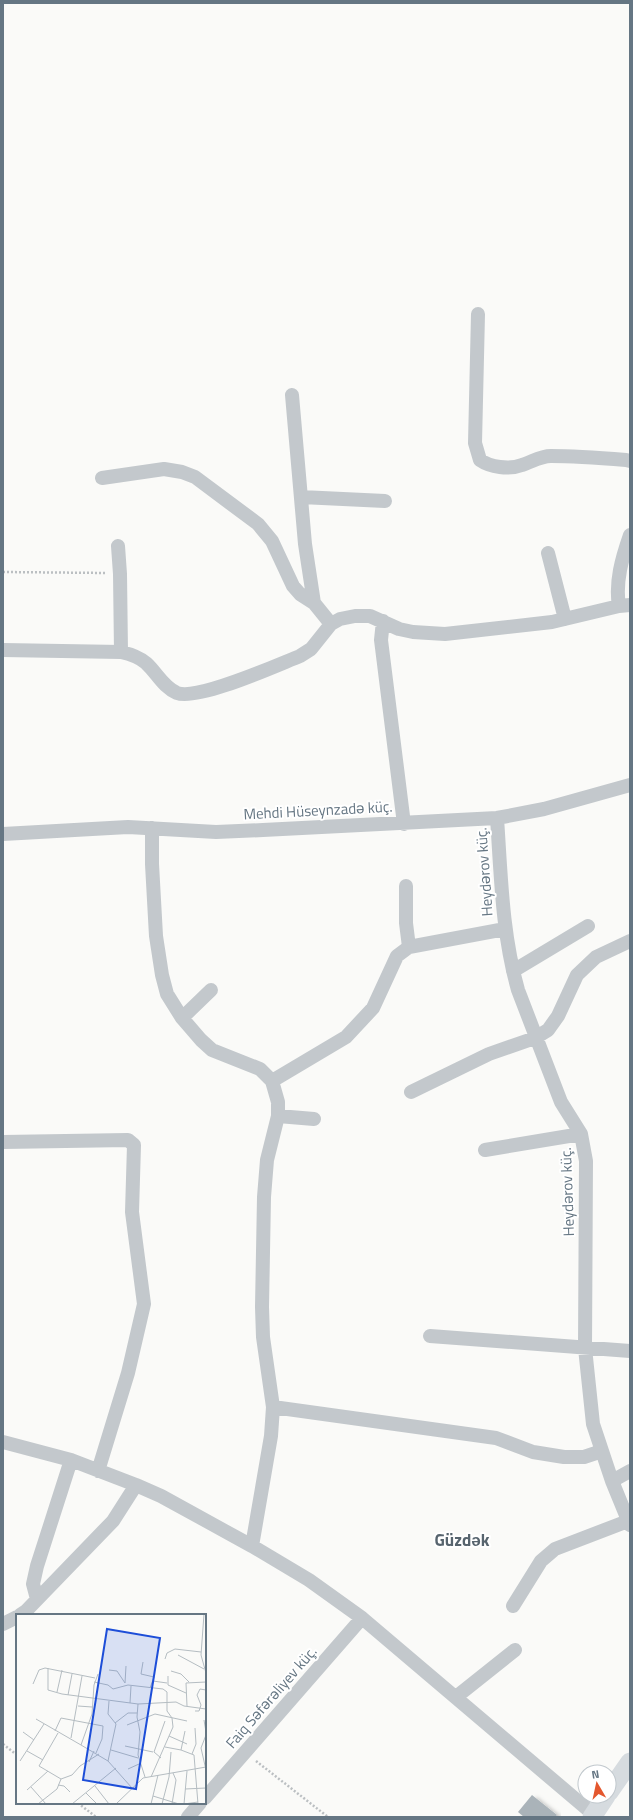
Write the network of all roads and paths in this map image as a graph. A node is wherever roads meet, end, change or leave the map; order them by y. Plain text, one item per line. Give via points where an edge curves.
1 (478, 314) dead end
2 (292, 395) dead end
3 (630, 461) edge
4 (102, 478) dead end
5 (301, 498) junction
6 (384, 501) dead end
7 (630, 535) edge
8 (118, 546) dead end
9 (548, 553) dead end
10 (3, 572) edge
11 (120, 574) junction
12 (314, 603) junction
13 (625, 606) edge
14 (564, 619) junction
15 (383, 621) junction
16 (331, 624) junction
17 (3, 650) edge
18 (121, 652) junction
19 (630, 785) edge
20 (497, 818) junction
21 (404, 824) junction
22 (152, 828) junction
23 (3, 834) edge
24 (406, 886) dead end
25 (588, 926) dead end
26 (505, 929) junction
27 (630, 942) edge
28 (409, 947) junction
29 (513, 971) junction
30 (211, 990) dead end
31 (182, 1018) junction
32 (535, 1038) junction
33 (272, 1081) junction
34 (410, 1092) dead end
35 (278, 1116) junction
36 (314, 1119) dead end
37 (581, 1134) junction
38 (3, 1142) edge
39 (485, 1150) dead end
40 (430, 1336) dead end
41 (585, 1348) junction
42 (630, 1351) edge
43 (273, 1407) junction
44 (3, 1442) edge
45 (602, 1451) junction
46 (71, 1460) junction
47 (98, 1471) junction
48 (630, 1471) edge
49 (612, 1481) junction
50 (136, 1485) junction
51 (629, 1523) edge
52 (252, 1546) junction
53 (37, 1599) junction
54 (513, 1606) dead end
55 (20, 1614) edge
56 (16, 1617) edge
57 (362, 1618) junction
58 (3, 1624) edge
59 (515, 1650) dead end
60 (456, 1697) junction
61 (3, 1744) edge
62 (246, 1753) junction
63 (16, 1754) edge
64 (630, 1762) edge
65 (617, 1781) edge
66 (206, 1797) edge
67 (79, 1804) edge
68 (199, 1804) edge
69 (601, 1804) edge
70 (593, 1816) edge
71 (96, 1817) edge
72 (188, 1817) edge
73 (328, 1817) edge

1 - 3 street via 475,444 480,460 487,465 512,467 549,456
2 - 5 street
4 - 12 street via 164,469 195,477 258,524 272,541 293,586
5 - 6 street
5 - 12 street
7 - 13 street via 618,578 617,596
8 - 11 street
9 - 14 street
10 - 11 path
11 - 18 street
12 - 16 street
13 - 14 street
14 - 15 street via 470,633 445,634 413,632 399,629
15 - 16 street via 370,616 355,616
15 - 21 street via 381,640
16 - 18 street via 311,649 300,656 188,695 166,686 145,663 133,655
17 - 18 street
19 - 20 street, Mehdi Hüseynzadə küç. via 544,809
20 - 21 street, Mehdi Hüseynzadə küç.
20 - 26 street, Heydərov küç.
21 - 22 street, Mehdi Hüseynzadə küç. via 216,832
22 - 23 street, Mehdi Hüseynzadə küç. via 102,828
22 - 31 street via 156,936 162,975 167,994
24 - 28 street
25 - 29 street
26 - 28 street
26 - 29 street, Heydərov küç.
27 - 32 street via 596,958 577,975 558,1016 548,1030
28 - 33 street via 397,956 373,1008 346,1037
29 - 32 street, Heydərov küç.
30 - 31 street
31 - 33 street via 212,1050 260,1069
32 - 34 street via 488,1054
32 - 37 street, Heydərov küç. via 561,1102
33 - 35 street via 278,1102
35 - 36 street
35 - 43 street via 267,1160 264,1197 263,1337
37 - 39 street
37 - 41 street, Heydərov küç. via 586,1162
38 - 47 street via 128,1140 134,1145 132,1212 144,1304 128,1373
40 - 41 street
41 - 42 street
41 - 45 street, Heydərov küç. via 594,1424
43 - 45 street via 496,1438 533,1452 564,1457 584,1457
43 - 52 street via 271,1436
44 - 46 street
45 - 49 street, Heydərov küç.
46 - 47 street
46 - 53 street via 37,1566 33,1584
47 - 50 street
48 - 49 street
49 - 51 street, Heydərov küç.
50 - 52 street
50 - 53 street via 113,1521
51 - 54 street via 555,1549 541,1561
52 - 57 street via 320,1587
53 - 55 street
56 - 58 street
57 - 60 street
57 - 62 street, Faiq Səfərəliyev küç.
59 - 60 street
60 - 70 street
61 - 63 path
62 - 66 street, Faiq Səfərəliyev küç.
62 - 73 path
64 - 65 street
67 - 71 path
68 - 72 street
69 - 70 street

